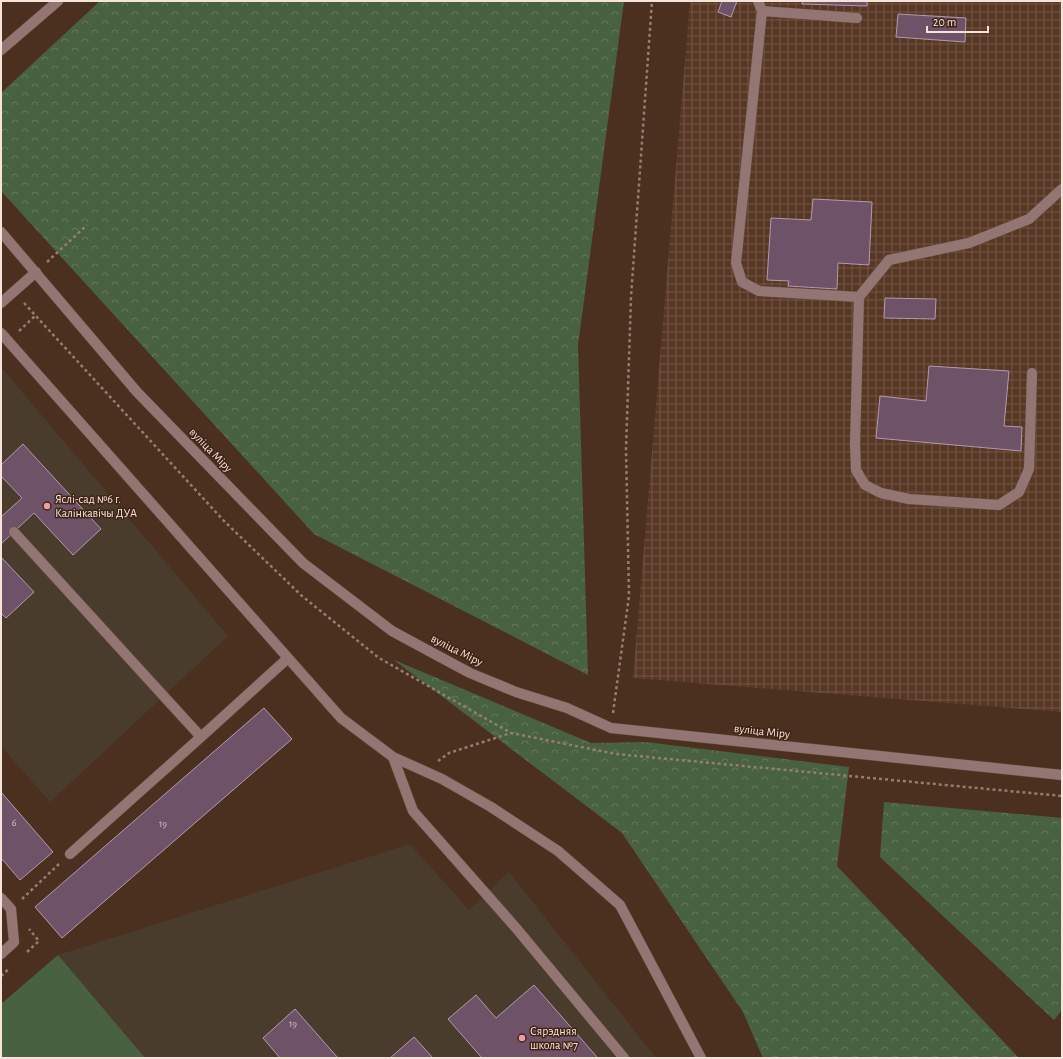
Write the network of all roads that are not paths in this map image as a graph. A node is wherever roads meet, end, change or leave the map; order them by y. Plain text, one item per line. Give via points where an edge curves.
1 (58, 1) edge
2 (758, 1) edge
3 (762, 11) junction
4 (857, 18) dead end
5 (1, 50) edge
6 (1062, 189) edge
7 (1, 232) edge
8 (36, 272) junction
9 (859, 297) junction
10 (1, 303) edge
11 (1, 333) edge
12 (1032, 373) dead end
13 (14, 532) dead end
14 (288, 658) junction
15 (201, 737) junction
16 (393, 757) junction
17 (1062, 776) edge
18 (70, 854) road end
19 (1, 898) edge
20 (1, 954) edge
21 (624, 1058) edge
22 (701, 1058) edge

1 - 5 street
2 - 3 street
3 - 4 street
3 - 9 street via 736,263 742,282 759,291
6 - 9 street via 1029,219 969,242 889,260
7 - 8 street, вуліца Міру
8 - 10 street
8 - 17 street, вуліца Міру via 137,392 303,563 392,631 470,673 516,692 567,708 611,728
9 - 12 street via 854,444 856,470 864,485 880,493 909,499 999,505 1019,492 1029,469
11 - 14 street
13 - 15 street
14 - 15 street
14 - 16 street via 341,718
15 - 18 street
16 - 21 street via 413,811 516,928
16 - 22 street via 442,779 491,807 558,852 620,905
19 - 20 street via 11,909 14,942

